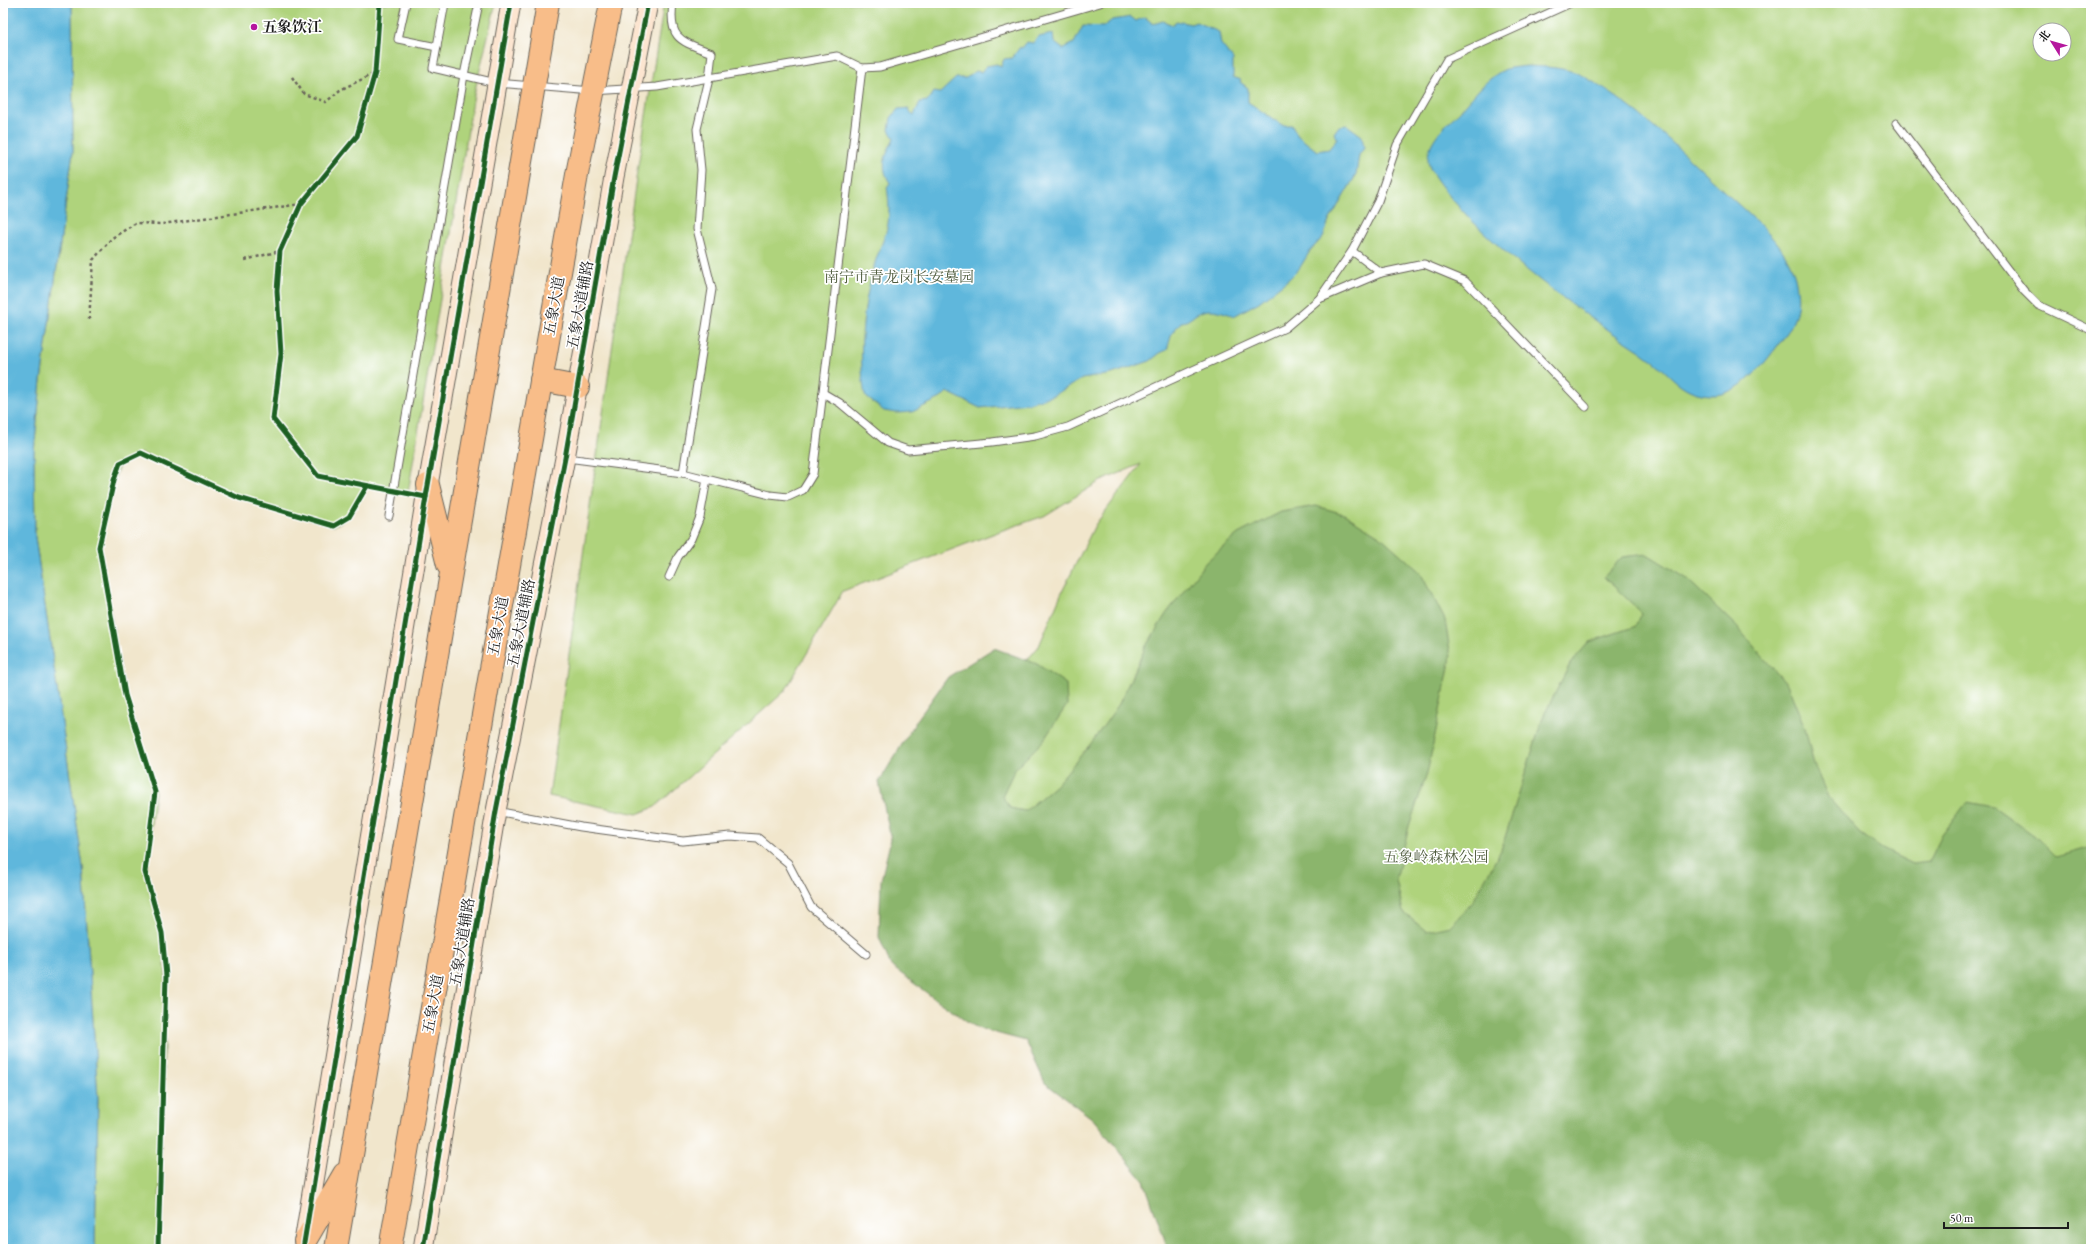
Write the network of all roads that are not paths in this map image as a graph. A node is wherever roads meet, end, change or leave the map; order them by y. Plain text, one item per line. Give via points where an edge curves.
1 (406, 3) edge
2 (445, 3) edge
3 (479, 3) edge
4 (511, 3) edge
5 (548, 3) edge
6 (611, 3) edge
7 (648, 3) edge
8 (673, 3) edge
9 (1100, 3) edge
10 (1571, 3) edge
11 (437, 47) junction
12 (862, 68) junction
13 (464, 75) junction
14 (709, 79) junction
15 (496, 83) junction
16 (532, 86) junction
17 (630, 88) junction
18 (593, 91) junction
19 (1896, 122) dead end
20 (1352, 251) junction
21 (1380, 273) junction
22 (1319, 299) junction
23 (2091, 330) edge
24 (541, 380) junction
25 (578, 387) junction
26 (823, 393) junction
27 (1586, 407) dead end
28 (565, 458) junction
29 (683, 473) junction
30 (707, 479) junction
31 (428, 485) junction
32 (389, 516) dead end
33 (450, 574) junction
34 (669, 578) dead end
35 (496, 811) junction
36 (866, 954) dead end
37 (351, 1163) junction
38 (304, 1245) edge
39 (336, 1249) edge
40 (390, 1249) edge
41 (423, 1249) edge

1 - 11 lane via 398,39
2 - 11 lane
3 - 13 lane
4 - 15 street
5 - 16 main road
6 - 18 main road, 五象大道
7 - 17 street, 五象大道辅路
8 - 14 lane via 674,34 685,43 712,53
9 - 12 lane via 880,67
10 - 20 lane via 1447,59 1397,145 1378,201
11 - 13 lane via 433,68
12 - 14 lane via 837,56
12 - 26 lane
13 - 15 lane
13 - 32 lane
14 - 17 lane via 657,87
14 - 29 lane via 697,129 701,170 698,229 712,289
15 - 16 lane
15 - 31 street
16 - 18 lane
16 - 33 main road
17 - 18 lane
17 - 25 street, 五象大道辅路
18 - 24 main road, 五象大道
19 - 23 lane via 2024,291 2038,305
20 - 21 lane
20 - 22 lane
21 - 22 lane
21 - 27 lane via 1424,264 1465,281
22 - 26 lane via 1285,328 1068,427 1035,436 908,450 888,443 840,403
24 - 25 main road
24 - 40 main road, 五象大道
25 - 28 street, 五象大道辅路
26 - 30 lane via 813,474 803,490 788,497 770,495
28 - 29 lane
28 - 35 street, 五象大道辅路
29 - 30 lane
30 - 34 lane via 700,517
31 - 33 main road
31 - 38 street
33 - 37 main road
35 - 36 lane via 581,828 683,841 730,836 758,838 788,863 811,907
35 - 41 street, 五象大道辅路
37 - 38 main road
37 - 39 main road

